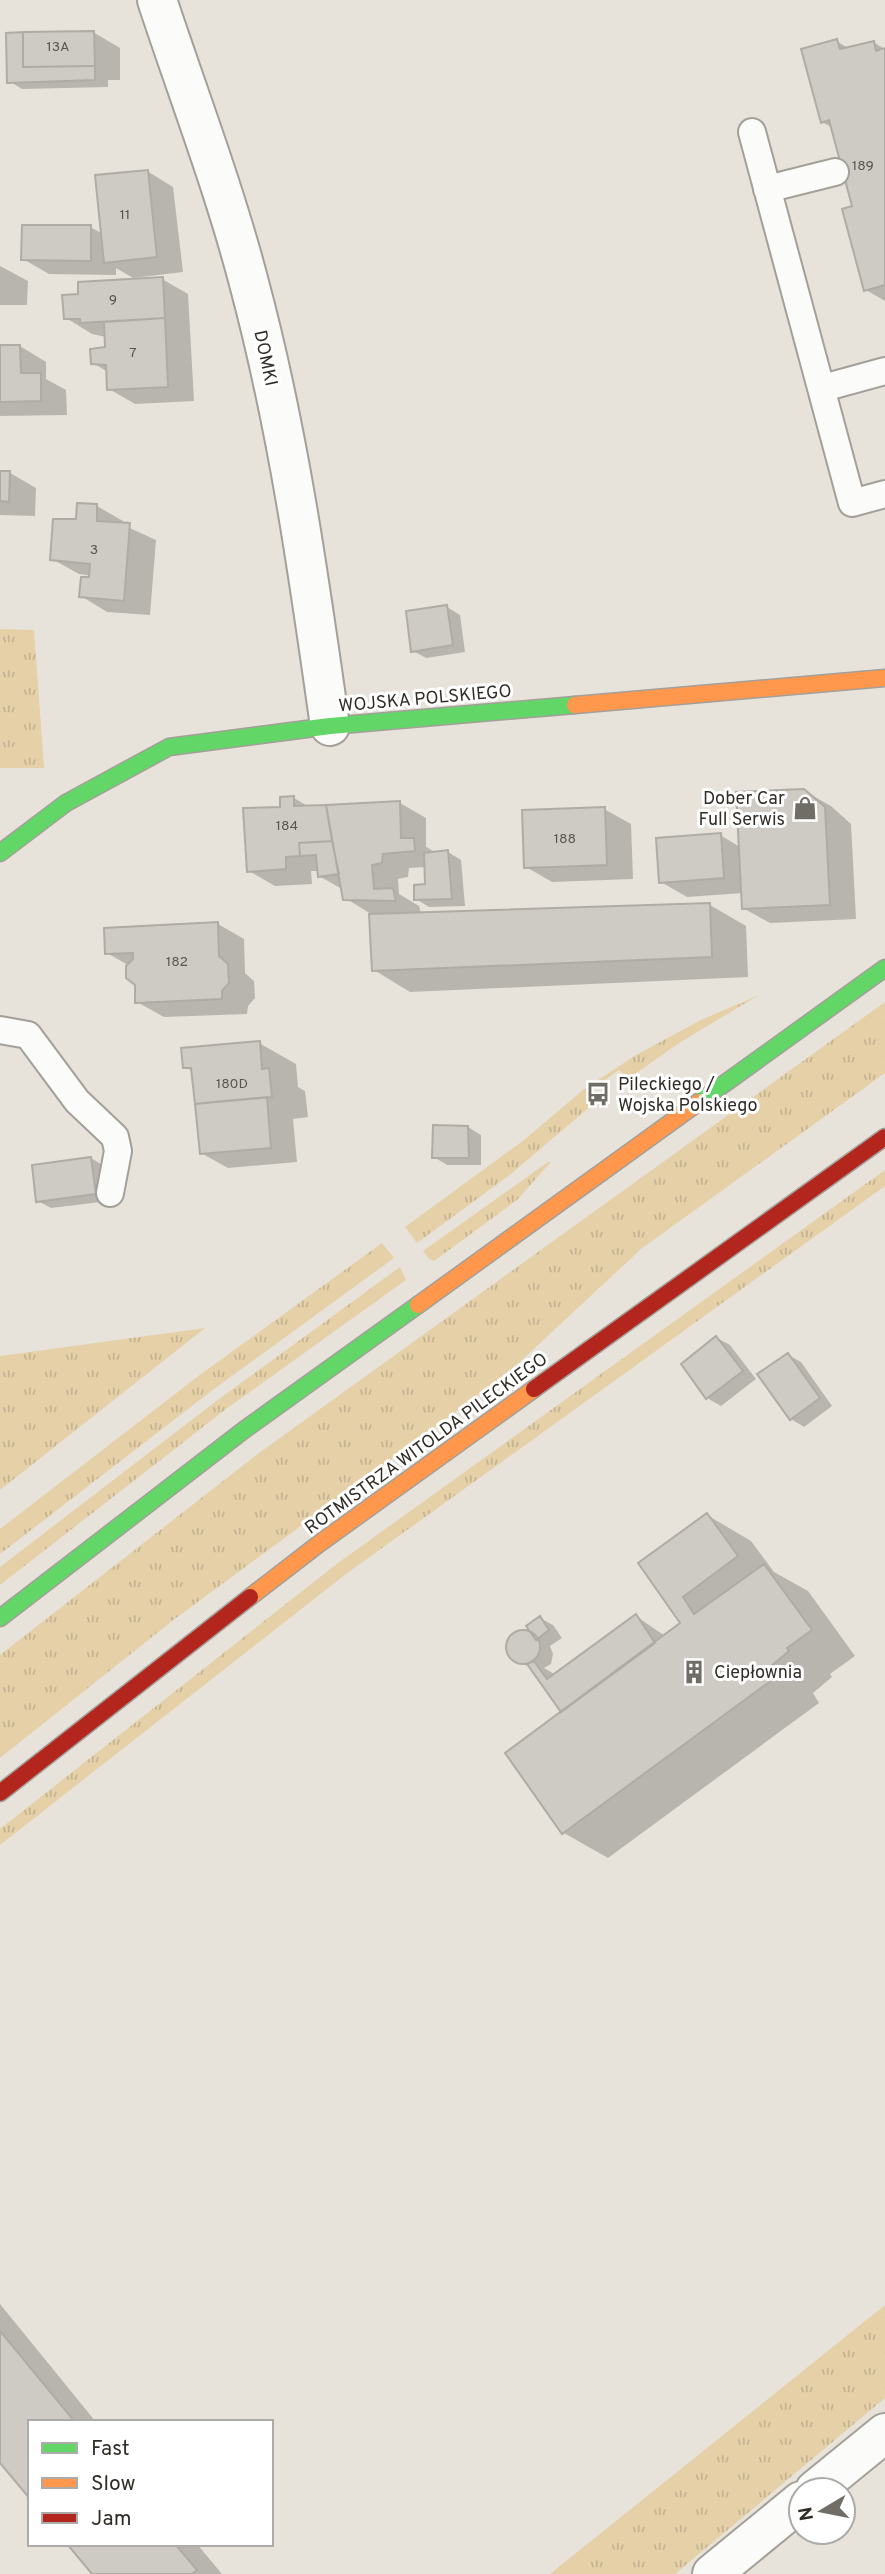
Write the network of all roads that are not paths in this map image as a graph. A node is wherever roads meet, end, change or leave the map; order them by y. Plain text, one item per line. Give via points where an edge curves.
1 (157, 0) edge
2 (752, 132) dead end
3 (835, 172) dead end
4 (767, 189) junction
5 (885, 371) edge
6 (823, 388) junction
7 (885, 494) edge
8 (885, 678) edge
9 (330, 726) junction
10 (0, 853) edge
11 (885, 968) edge
12 (0, 1030) edge
13 (885, 1137) edge
14 (110, 1192) dead end
15 (0, 1618) edge
16 (0, 1793) edge
17 (885, 2433) edge
18 (832, 2476) edge
19 (787, 2512) edge
20 (712, 2574) edge

1 - 9 street, DOMKI via 262,336 302,521
2 - 4 lane
3 - 4 lane
4 - 6 lane
5 - 6 lane
6 - 7 lane via 852,503
8 - 9 main road, WOJSKA POLSKIEGO
9 - 10 main road, WOJSKA POLSKIEGO via 169,747 66,803
11 - 15 main road via 244,1430
12 - 14 lane via 28,1035 78,1101 115,1137 118,1151
13 - 16 main road, ROTMISTRZA WITOLDA PILECKIEGO via 320,1543
17 - 18 street
19 - 20 street

